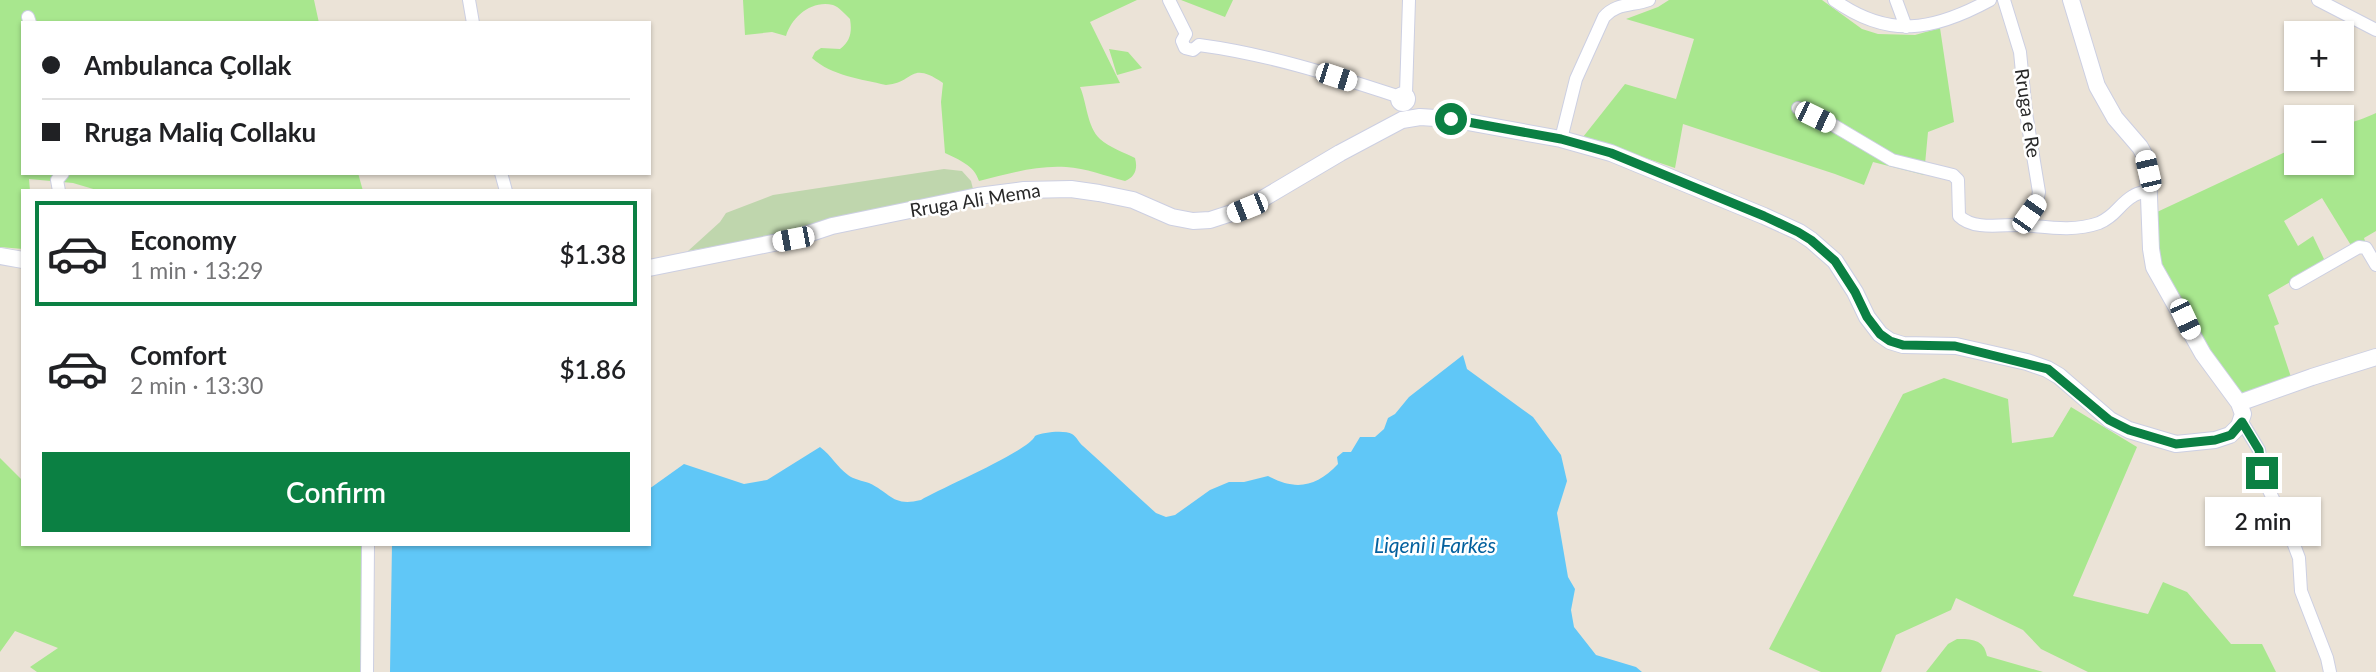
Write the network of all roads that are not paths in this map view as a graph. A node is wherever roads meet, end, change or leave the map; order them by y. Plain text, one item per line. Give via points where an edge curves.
1 (469, 0) edge
2 (1169, 0) edge
3 (1409, 0) edge
4 (1649, 0) edge
5 (1834, 0) edge
6 (1896, 0) edge
7 (1990, 0) edge
8 (2004, 0) edge
9 (2071, 0) edge
10 (2318, 0) edge
11 (473, 21) edge
12 (1906, 27) junction
13 (2376, 30) edge
14 (1405, 103) junction
15 (1798, 108) dead end
16 (1561, 139) junction
17 (2148, 191) junction
18 (2024, 225) junction
19 (0, 256) edge
20 (21, 260) edge
21 (2376, 265) edge
22 (651, 268) edge
23 (2296, 283) dead end
24 (2376, 357) edge
25 (2239, 403) junction
26 (2242, 422) junction
27 (368, 546) edge
28 (367, 672) edge
29 (2330, 672) edge

1 - 11 street
2 - 14 street via 1186,34 1185,48 1199,45 1232,50 1317,71
3 - 14 street
4 - 16 street via 1618,6 1604,17 1576,79
5 - 12 street via 1866,20
6 - 12 street
7 - 12 street via 1945,20
8 - 18 street, Rruga e Re via 2020,52 2039,192
9 - 17 street via 2097,86 2145,156
10 - 13 street
14 - 16 street, Rruga Ali Mema via 1430,117
14 - 22 street, Rruga Ali Mema via 1392,124 1247,208 1210,220 1193,221 1133,200 1072,188 1024,190 832,226 793,239
15 - 18 street via 1892,160 1953,175 1958,180 1961,219
16 - 26 street, Rruga Ali Mema via 1650,168 1811,240 1835,261 1867,317 1890,341 1955,346 2048,369 2109,420 2176,444 2231,435
17 - 18 street via 2133,195 2117,212 2097,223 2062,229
17 - 25 street via 2154,267 2203,354
19 - 20 street
21 - 23 street via 2366,248 2359,247
24 - 25 street
25 - 26 street
26 - 29 street via 2259,450 2264,480 2299,558 2301,591
27 - 28 street

